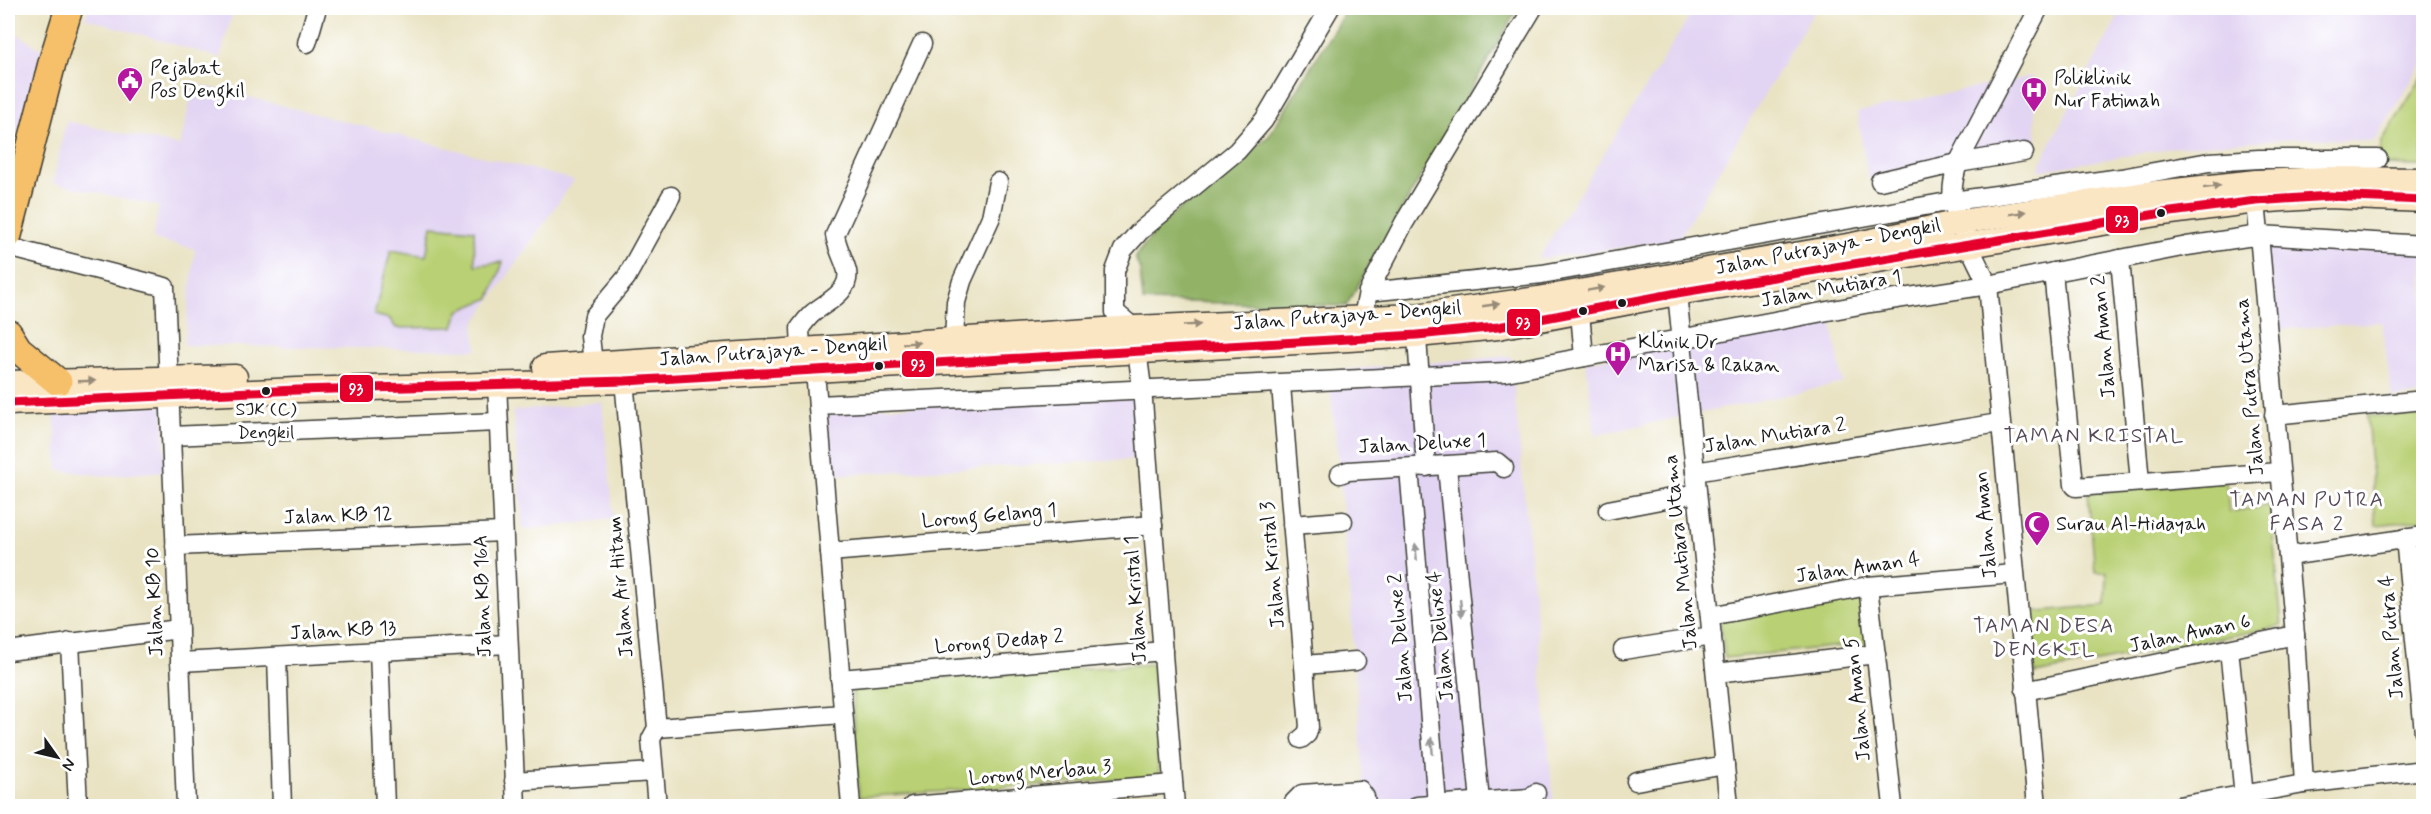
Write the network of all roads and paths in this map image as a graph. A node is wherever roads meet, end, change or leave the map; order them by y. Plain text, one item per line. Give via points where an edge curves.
1 (69, 8) edge
2 (317, 8) edge
3 (1330, 8) edge
4 (1533, 8) edge
5 (2039, 8) edge
6 (307, 42) dead end
7 (922, 44) dead end
8 (2024, 152) dead end
9 (2378, 159) dead end
10 (1958, 164) junction
11 (2330, 169) junction
12 (2424, 180) edge
13 (1880, 181) dead end
14 (998, 182) dead end
15 (671, 196) dead end
16 (2424, 200) edge
17 (2256, 201) junction
18 (1850, 219) junction
19 (1961, 222) junction
20 (8, 235) edge
21 (2260, 235) junction
22 (1853, 245) junction
23 (2424, 245) edge
24 (8, 247) edge
25 (2120, 259) junction
26 (2053, 272) junction
27 (1988, 285) junction
28 (1368, 292) junction
29 (1677, 293) junction
30 (1580, 313) junction
31 (1363, 317) junction
32 (1417, 325) junction
33 (8, 333) edge
34 (1682, 338) junction
35 (1135, 339) junction
36 (954, 340) junction
37 (801, 349) junction
38 (1584, 357) junction
39 (593, 364) junction
40 (815, 371) junction
41 (624, 372) junction
42 (1420, 377) junction
43 (58, 382) junction
44 (8, 383) edge
45 (497, 383) junction
46 (1281, 385) junction
47 (169, 387) junction
48 (1142, 388) junction
49 (2424, 400) edge
50 (8, 403) edge
51 (818, 405) junction
52 (2274, 415) junction
53 (498, 422) junction
54 (1999, 423) junction
55 (171, 436) junction
56 (1447, 466) junction
57 (1418, 467) junction
58 (1504, 468) dead end
59 (1695, 472) junction
60 (2279, 472) junction
61 (1340, 474) dead end
62 (2140, 483) junction
63 (1697, 493) junction
64 (1608, 510) dead end
65 (1343, 521) dead end
66 (1153, 525) junction
67 (1292, 525) junction
68 (503, 532) junction
69 (2424, 536) edge
70 (2405, 538) junction
71 (175, 546) junction
72 (830, 552) junction
73 (2288, 556) junction
74 (2014, 574) junction
75 (1868, 586) junction
76 (1710, 616) junction
77 (179, 629) junction
78 (2295, 635) junction
79 (1712, 636) junction
80 (70, 642) junction
81 (508, 644) junction
82 (2229, 649) junction
83 (1623, 650) dead end
84 (8, 651) edge
85 (379, 651) junction
86 (1162, 651) junction
87 (1876, 654) junction
88 (277, 657) junction
89 (1356, 661) dead end
90 (180, 662) junction
91 (2420, 662) edge
92 (1304, 665) junction
93 (1716, 673) junction
94 (840, 678) junction
95 (2025, 691) junction
96 (843, 714) junction
97 (657, 728) junction
98 (2424, 732) edge
99 (1301, 739) dead end
100 (1725, 765) junction
101 (2424, 770) edge
102 (653, 772) junction
103 (514, 781) junction
104 (1636, 781) dead end
105 (1173, 784) junction
106 (2304, 784) junction
107 (1536, 794) dead end
108 (2244, 796) junction
109 (1298, 800) edge
110 (1480, 801) junction
111 (1437, 804) junction
112 (78, 807) edge
113 (186, 807) edge
114 (282, 807) edge
115 (385, 807) edge
116 (516, 807) edge
117 (657, 807) edge
118 (851, 807) edge
119 (912, 807) edge
120 (1175, 807) edge
121 (1366, 807) edge
122 (1417, 807) edge
123 (1730, 807) edge
124 (1893, 807) edge
125 (2037, 807) edge
126 (2178, 807) edge

1 - 20 main road
2 - 6 street
3 - 35 street via 1264,120 1237,151 1140,231 1123,250 1115,271 1115,312
4 - 28 street via 1404,223
5 - 10 street
7 - 37 street via 835,235 848,279 842,290 800,328
8 - 10 street
9 - 11 street
10 - 13 street
10 - 19 street via 1953,181
11 - 12 main road, Jalan Putrajaya - Dengkil
11 - 19 main road, Jalan Putrajaya - Dengkil via 2256,182 2058,197
14 - 36 street via 991,217 962,280 956,302
15 - 39 street via 626,278 594,316 590,336
16 - 17 main road, Jalan Putrajaya - Dengkil via 2330,196
17 - 19 main road, Jalan Putrajaya - Dengkil
17 - 21 street, Jalan Putra Utama
18 - 19 street
18 - 22 street
18 - 28 street via 1542,274
19 - 22 main road, Jalan Putrajaya - Dengkil
19 - 27 street, Jalan Aman
19 - 29 main road, Jalan Putrajaya - Dengkil
21 - 23 street, Jalan Mutiara 1
21 - 25 street, Jalan Mutiara 1
21 - 52 street, Jalan Putra Utama
32 -> 22 main road, Jalan Putrajaya - Dengkil via 1538,299
24 - 47 street, Jalan KB 10 via 165,287
25 - 26 street, Jalan Mutiara 1
25 - 62 street, Jalan Aman 2
26 - 27 street, Jalan Mutiara 1
26 - 62 street via 2074,485 2080,489
27 - 34 street, Jalan Mutiara 1
27 - 54 street, Jalan Aman
28 - 31 street
29 - 30 main road, Jalan Putrajaya - Dengkil
29 - 34 street, Jalan Mutiara Utama
30 - 32 main road, Jalan Putrajaya - Dengkil via 1498,327
30 - 38 street
31 - 32 main road, Jalan Putrajaya - Dengkil
35 -> 31 main road, Jalan Putrajaya - Dengkil
32 - 35 main road, Jalan Putrajaya - Dengkil
32 - 42 street, Jalan Deluxe 2
33 - 43 main road via 18,349
34 - 38 street, Jalan Mutiara 1
34 - 59 street, Jalan Mutiara Utama
35 - 36 main road, Jalan Putrajaya - Dengkil
35 - 40 main road, Jalan Putrajaya - Dengkil
35 - 48 street, Jalan Kristal 1
37 -> 36 main road, Jalan Putrajaya - Dengkil
37 - 41 main road, Jalan Putrajaya - Dengkil
38 - 42 street, Jalan Mutiara 1 via 1506,372
39 - 41 main road
39 - 47 main road
40 - 41 main road, Jalan Putrajaya - Dengkil
40 - 51 street
41 - 45 main road
41 - 97 street, Jalan Air Hitam
42 - 46 street, Jalan Mutiara 1
42 - 57 street, Jalan Deluxe 2
43 - 44 main road
43 -> 47 main road
45 - 47 main road
45 - 53 street, Jalan KB 16A
46 - 48 street, Jalan Mutiara 1
46 - 67 street, Jalan Kristal 3
47 - 50 main road
47 - 55 street, Jalan KB 10
48 - 51 street, Jalan Mutiara 1
48 - 66 street, Jalan Kristal 1
49 - 52 street
51 - 72 street
52 - 60 street, Jalan Putra Utama
53 - 55 street
53 - 68 street, Jalan KB 16A
54 - 59 street, Jalan Mutiara 2
54 - 74 street, Jalan Aman
55 - 71 street, Jalan KB 10
56 - 57 street, Jalan Deluxe 1
56 - 58 street, Jalan Deluxe 1 via 1497,462
56 -> 110 street, Jalan Deluxe 4
57 - 61 street, Jalan Deluxe 1
111 -> 57 street, Jalan Deluxe 2
59 - 63 street, Jalan Mutiara Utama
60 - 62 street
60 - 73 street, Jalan Putra Utama
63 - 64 street
63 - 76 street, Jalan Mutiara Utama
65 - 67 street
66 - 72 street, Lorong Gelang 1
66 - 86 street, Jalan Kristal 1
67 - 92 street, Jalan Kristal 3
68 - 71 street, Jalan KB 12
68 - 81 street, Jalan KB 16A
69 - 70 street
70 - 73 street
70 - 91 street, Jalan Putra 4
71 - 77 street, Jalan KB 10
72 - 94 street
73 - 78 street, Jalan Putra Utama
74 - 75 street, Jalan Aman 4
74 - 95 street, Jalan Aman
75 - 76 street, Jalan Aman 4
75 - 87 street, Jalan Aman 5
76 - 79 street, Jalan Mutiara Utama
77 - 80 street
77 - 90 street, Jalan KB 10
78 - 82 street, Jalan Aman 6
78 - 106 street, Jalan Putra Utama
79 - 83 street
79 - 93 street, Jalan Mutiara Utama
80 - 84 street
80 - 112 street
81 - 85 street, Jalan KB 13
81 - 103 street, Jalan KB 16A
82 - 95 street, Jalan Aman 6
82 - 108 street
85 - 88 street, Jalan KB 13
85 - 115 street
86 - 94 street, Lorong Dedap 2
86 - 105 street, Jalan Kristal 1
87 - 93 street
87 - 124 street, Jalan Aman 5
88 - 90 street, Jalan KB 13
88 - 114 street
89 - 92 street
90 - 113 street, Jalan KB 10
91 - 98 street, Jalan Putra 4
92 - 99 street, Jalan Kristal 3 via 1309,727
93 - 100 street, Jalan Mutiara Utama
94 - 96 street
95 - 125 street, Jalan Aman
96 - 97 street
96 - 118 street
97 - 102 street, Jalan Air Hitam via 651,740
100 - 104 street
100 - 123 street, Jalan Mutiara Utama
101 - 106 street
102 - 103 street
102 - 117 street, Jalan Air Hitam
103 - 116 street, Jalan KB 16A
105 - 119 street, Lorong Merbau 3
105 - 120 street, Jalan Kristal 1
106 - 108 street
107 - 110 street via 1530,798
108 - 126 street
109 - 121 street via 1360,790
110 - 111 street
111 - 122 street

